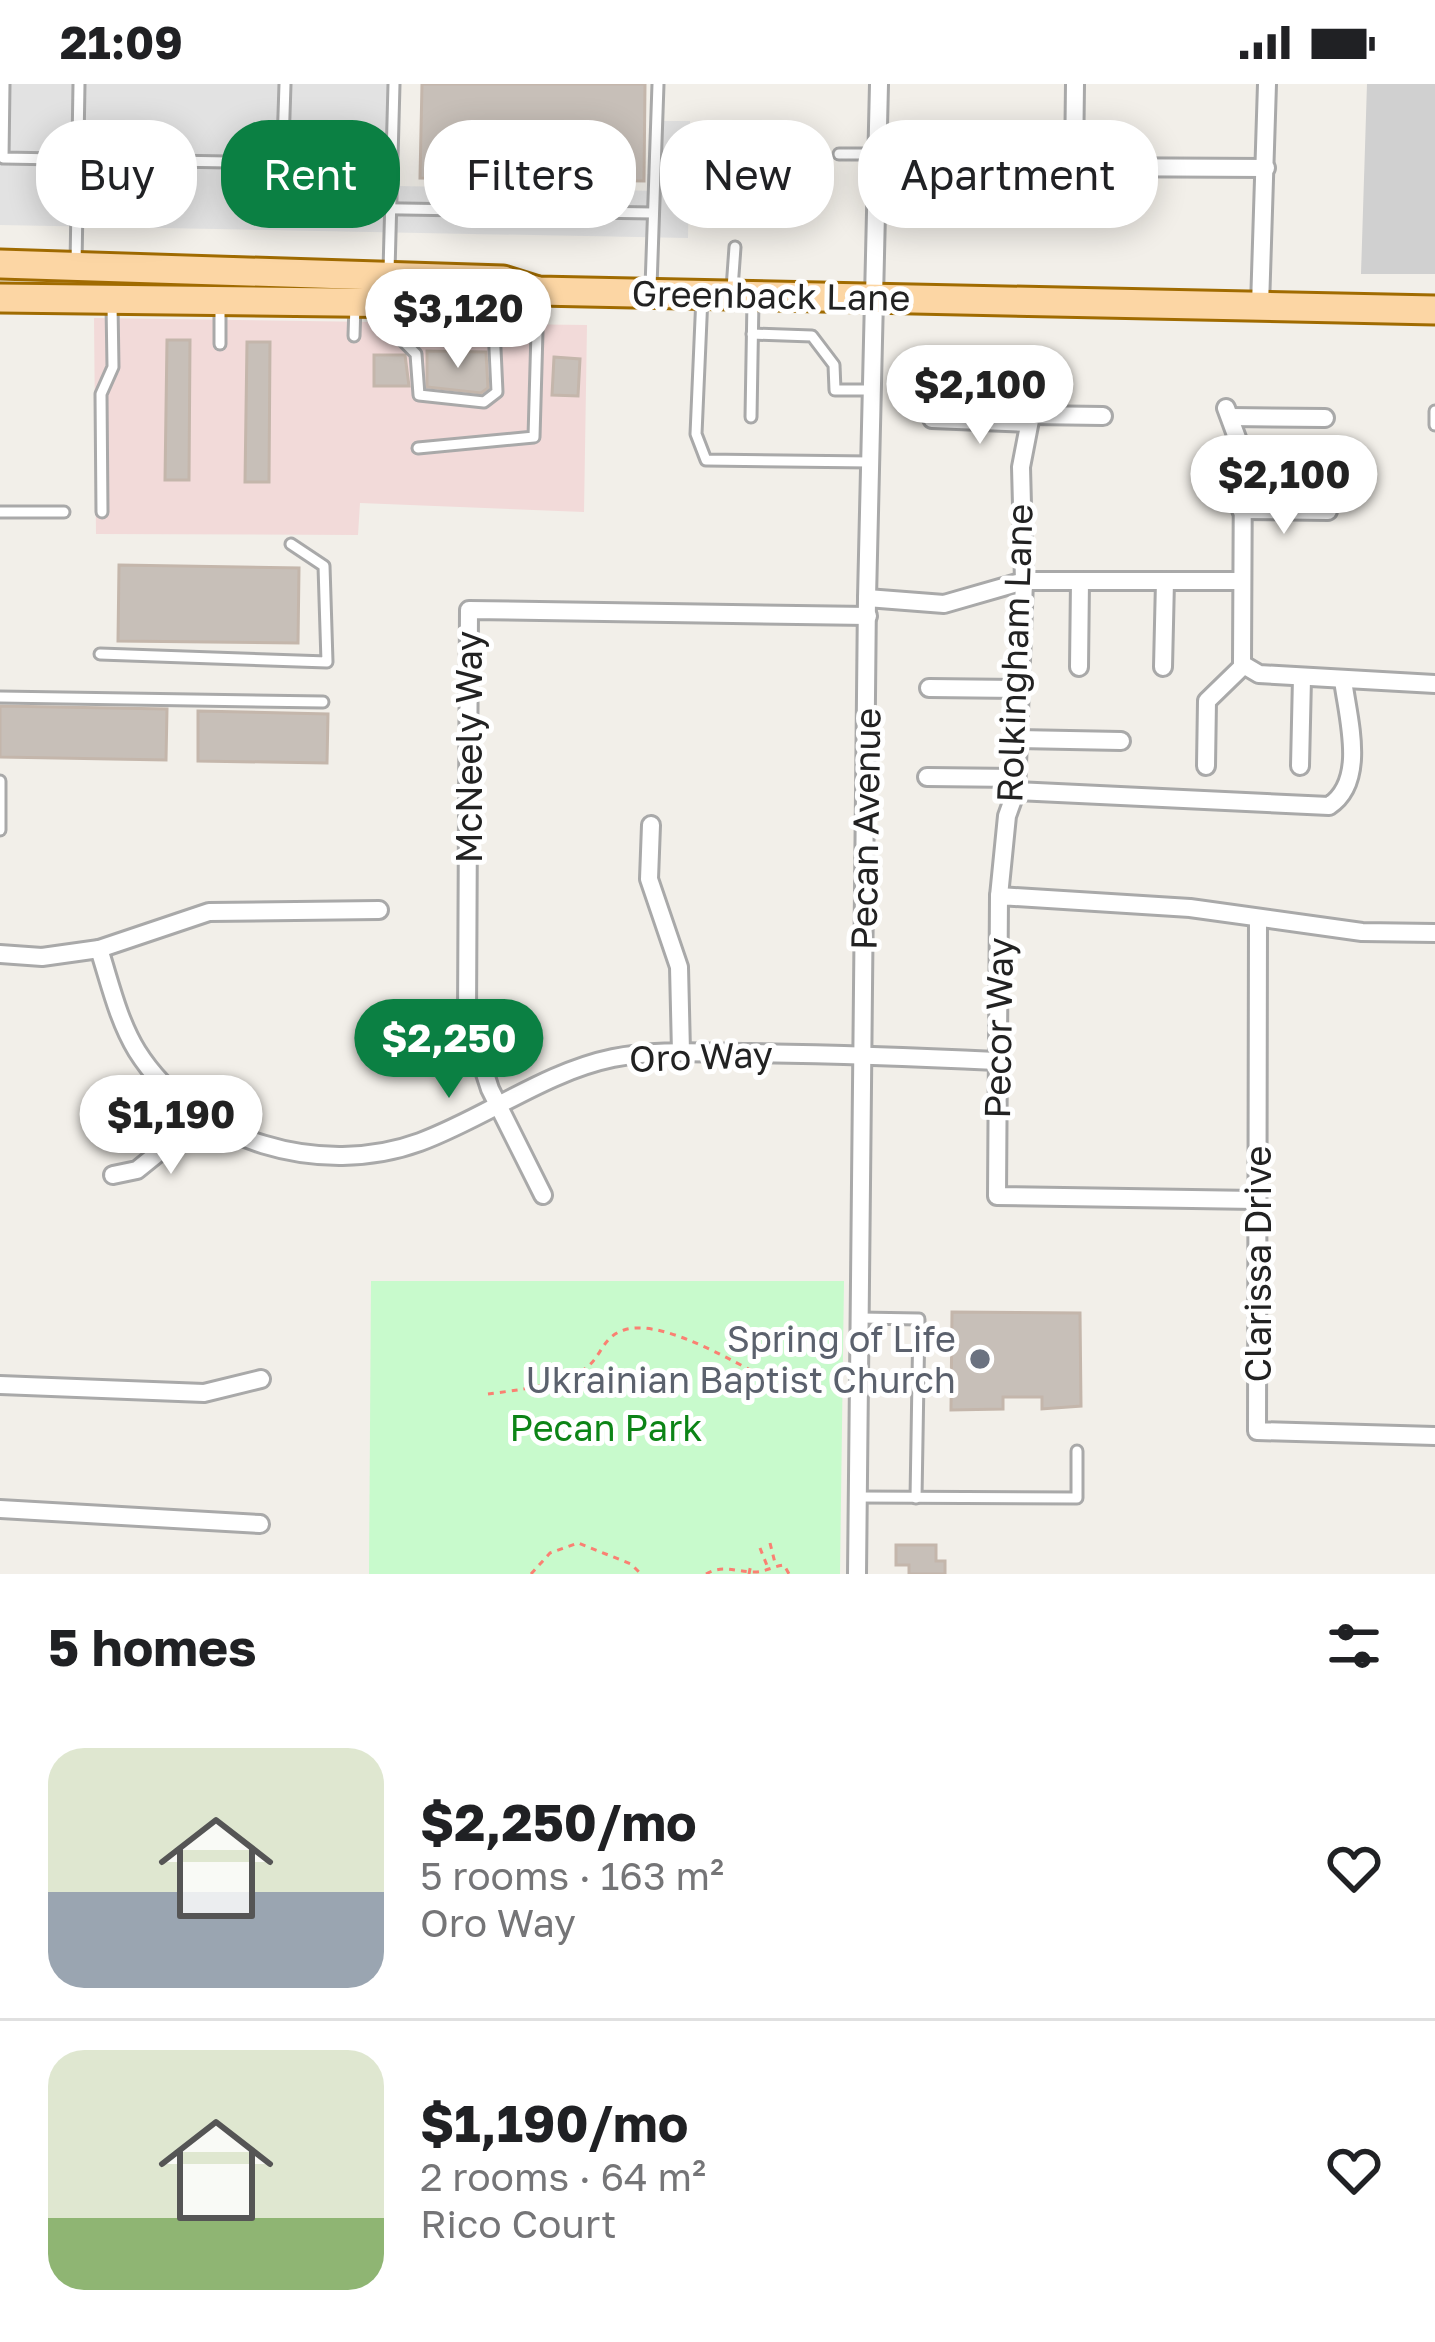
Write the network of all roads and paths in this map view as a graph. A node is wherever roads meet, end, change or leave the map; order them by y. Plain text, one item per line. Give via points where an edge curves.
1 (4, 84) edge
2 (79, 84) edge
3 (285, 84) edge
4 (394, 84) edge
5 (658, 84) edge
6 (879, 84) edge
7 (1075, 84) edge
8 (1267, 84) edge
9 (79, 120) edge
10 (285, 120) edge
11 (393, 120) edge
12 (878, 120) edge
13 (838, 154) dead end
14 (858, 154) edge
15 (36, 159) edge
16 (1266, 168) junction
17 (400, 209) edge
18 (653, 213) junction
19 (77, 228) edge
20 (390, 228) edge
21 (875, 228) edge
22 (734, 247) dead end
23 (0, 264) edge
24 (76, 266) junction
25 (186, 271) junction
26 (220, 285) junction
27 (389, 290) junction
28 (538, 291) junction
29 (493, 292) junction
30 (650, 292) junction
31 (702, 294) junction
32 (743, 295) junction
33 (872, 297) junction
34 (0, 298) edge
35 (112, 300) junction
36 (347, 302) junction
37 (1260, 306) junction
38 (1435, 310) edge
39 (752, 334) junction
40 (354, 336) dead end
41 (220, 344) dead end
42 (871, 390) junction
43 (1435, 411) edge
44 (1031, 416) junction
45 (1103, 416) dead end
46 (751, 417) dead end
47 (1325, 418) dead end
48 (932, 419) dead end
49 (1435, 425) edge
50 (418, 448) dead end
51 (870, 462) junction
52 (1241, 510) junction
53 (1328, 511) dead end
54 (0, 512) edge
55 (64, 512) dead end
56 (102, 512) dead end
57 (291, 544) dead end
58 (1024, 581) junction
59 (1080, 581) junction
60 (1165, 581) junction
61 (1240, 581) junction
62 (867, 607) junction
63 (100, 654) dead end
64 (1244, 665) junction
65 (1079, 667) dead end
66 (1163, 667) dead end
67 (1302, 678) junction
68 (1343, 680) junction
69 (1435, 684) edge
70 (928, 688) dead end
71 (1020, 688) junction
72 (0, 697) edge
73 (323, 702) dead end
74 (1018, 739) junction
75 (1121, 741) dead end
76 (1206, 766) dead end
77 (1300, 766) dead end
78 (927, 776) dead end
79 (0, 781) edge
80 (1016, 784) junction
81 (651, 825) dead end
82 (0, 830) edge
83 (999, 896) junction
84 (379, 910) dead end
85 (1258, 919) junction
86 (1435, 933) edge
87 (99, 949) junction
88 (0, 954) edge
89 (681, 1052) junction
90 (862, 1055) junction
91 (996, 1061) junction
92 (500, 1106) junction
93 (204, 1116) junction
94 (113, 1174) dead end
95 (543, 1195) dead end
96 (1256, 1200) junction
97 (860, 1318) junction
98 (261, 1379) dead end
99 (0, 1385) edge
100 (488, 1394) dead end
101 (797, 1394) dead end
102 (1435, 1436) edge
103 (1077, 1450) dead end
104 (858, 1497) junction
105 (916, 1498) junction
106 (0, 1509) edge
107 (260, 1524) dead end
108 (770, 1544) dead end
109 (760, 1548) dead end
110 (751, 1564) dead end
111 (776, 1565) junction
112 (769, 1569) junction
113 (749, 1573) edge
114 (531, 1574) edge
115 (641, 1574) edge
116 (706, 1574) edge
117 (788, 1574) edge
118 (857, 1574) edge

1 - 15 lane via 3,158
2 - 9 lane
3 - 10 lane
4 - 11 lane
5 - 18 lane
6 - 12 street, Pecan Avenue
7 - 16 street via 1074,167
8 - 16 street
13 - 14 lane
16 - 37 street
17 - 18 lane
18 - 30 lane
19 - 24 lane
20 - 27 lane
21 - 33 street, Pecan Avenue
22 - 32 lane
23 - 24 main road, Greenback Lane
24 - 25 main road, Greenback Lane
25 - 26 main road, Greenback Lane
25 - 35 main road via 175,285 125,284
26 - 27 main road, Greenback Lane
26 - 35 main road, Greenback Lane
26 - 36 main road, Greenback Lane via 294,312
26 - 41 lane
27 - 29 main road, Greenback Lane
27 - 29 main road, Greenback Lane via 445,290 456,278
27 - 29 lane via 394,332 416,354 419,395 484,402 497,392
27 - 36 main road
28 - 29 main road, Greenback Lane
28 - 30 main road, Greenback Lane
28 - 50 lane via 534,436
30 - 31 main road, Greenback Lane
31 - 32 main road, Greenback Lane
31 - 51 lane via 696,434 706,460
32 - 33 main road, Greenback Lane
32 - 39 lane
33 - 37 main road, Greenback Lane
33 - 42 street, Pecan Avenue
34 - 35 main road, Greenback Lane
35 - 56 lane via 113,367 101,394
36 - 40 lane
37 - 38 main road, Greenback Lane
39 - 42 lane via 812,336 834,365 835,390
39 - 46 lane
42 - 51 street, Pecan Avenue
43 - 49 lane
44 - 45 street
44 - 48 street
44 - 58 street, Rolkingham Lane via 1021,467
47 - 52 street via 1228,412 1243,454
51 - 62 street, Pecan Avenue
52 - 53 street
52 - 61 street
54 - 55 lane
57 - 63 lane via 324,566 327,662
58 - 59 street
58 - 62 street via 944,604
58 - 71 street, Rolkingham Lane
59 - 60 street
59 - 65 street
60 - 61 street
60 - 66 street
61 - 64 street
62 - 90 street, Pecan Avenue
62 - 92 street, McNeely Way via 469,610 466,1006
64 - 67 street
64 - 76 street via 1207,701
67 - 68 street
67 - 77 street
68 - 69 street
68 - 80 street via 1352,772 1329,806
70 - 71 street
71 - 74 street, Rolkingham Lane
72 - 73 lane
74 - 75 street
74 - 80 street, Rolkingham Lane
78 - 80 street
79 - 82 lane
80 - 83 street, Rolkingham Lane
81 - 89 street via 649,879 679,968
83 - 85 street, Pecor Way
83 - 91 street, Pecor Way
84 - 87 street via 209,912
85 - 86 street, Pecor Way
85 - 96 street, Clarissa Drive
87 - 88 street
87 - 93 street, Oro Way via 140,1055
89 - 90 street, Oro Way
89 - 92 street, Oro Way via 589,1065
90 - 91 street, Oro Way
90 - 97 street, Pecan Avenue
91 - 96 street, Pecor Way via 997,1196
92 - 93 street, Oro Way via 419,1142 346,1157 280,1151
92 - 95 street, McNeely Way
93 - 94 street via 137,1170
96 - 102 street, Clarissa Drive via 1257,1431
97 - 104 street, Pecan Avenue
97 - 105 lane via 919,1319
98 - 99 street via 204,1393
100 - 101 path via 577,1373 603,1342 636,1328 727,1356
103 - 105 lane via 1077,1498
104 - 105 lane
104 - 118 street, Pecan Avenue
106 - 107 street
108 - 111 path
109 - 112 path
110 - 113 path
111 - 112 path
111 - 117 path
112 - 113 path
113 - 116 path
114 - 115 path via 550,1553 578,1544

